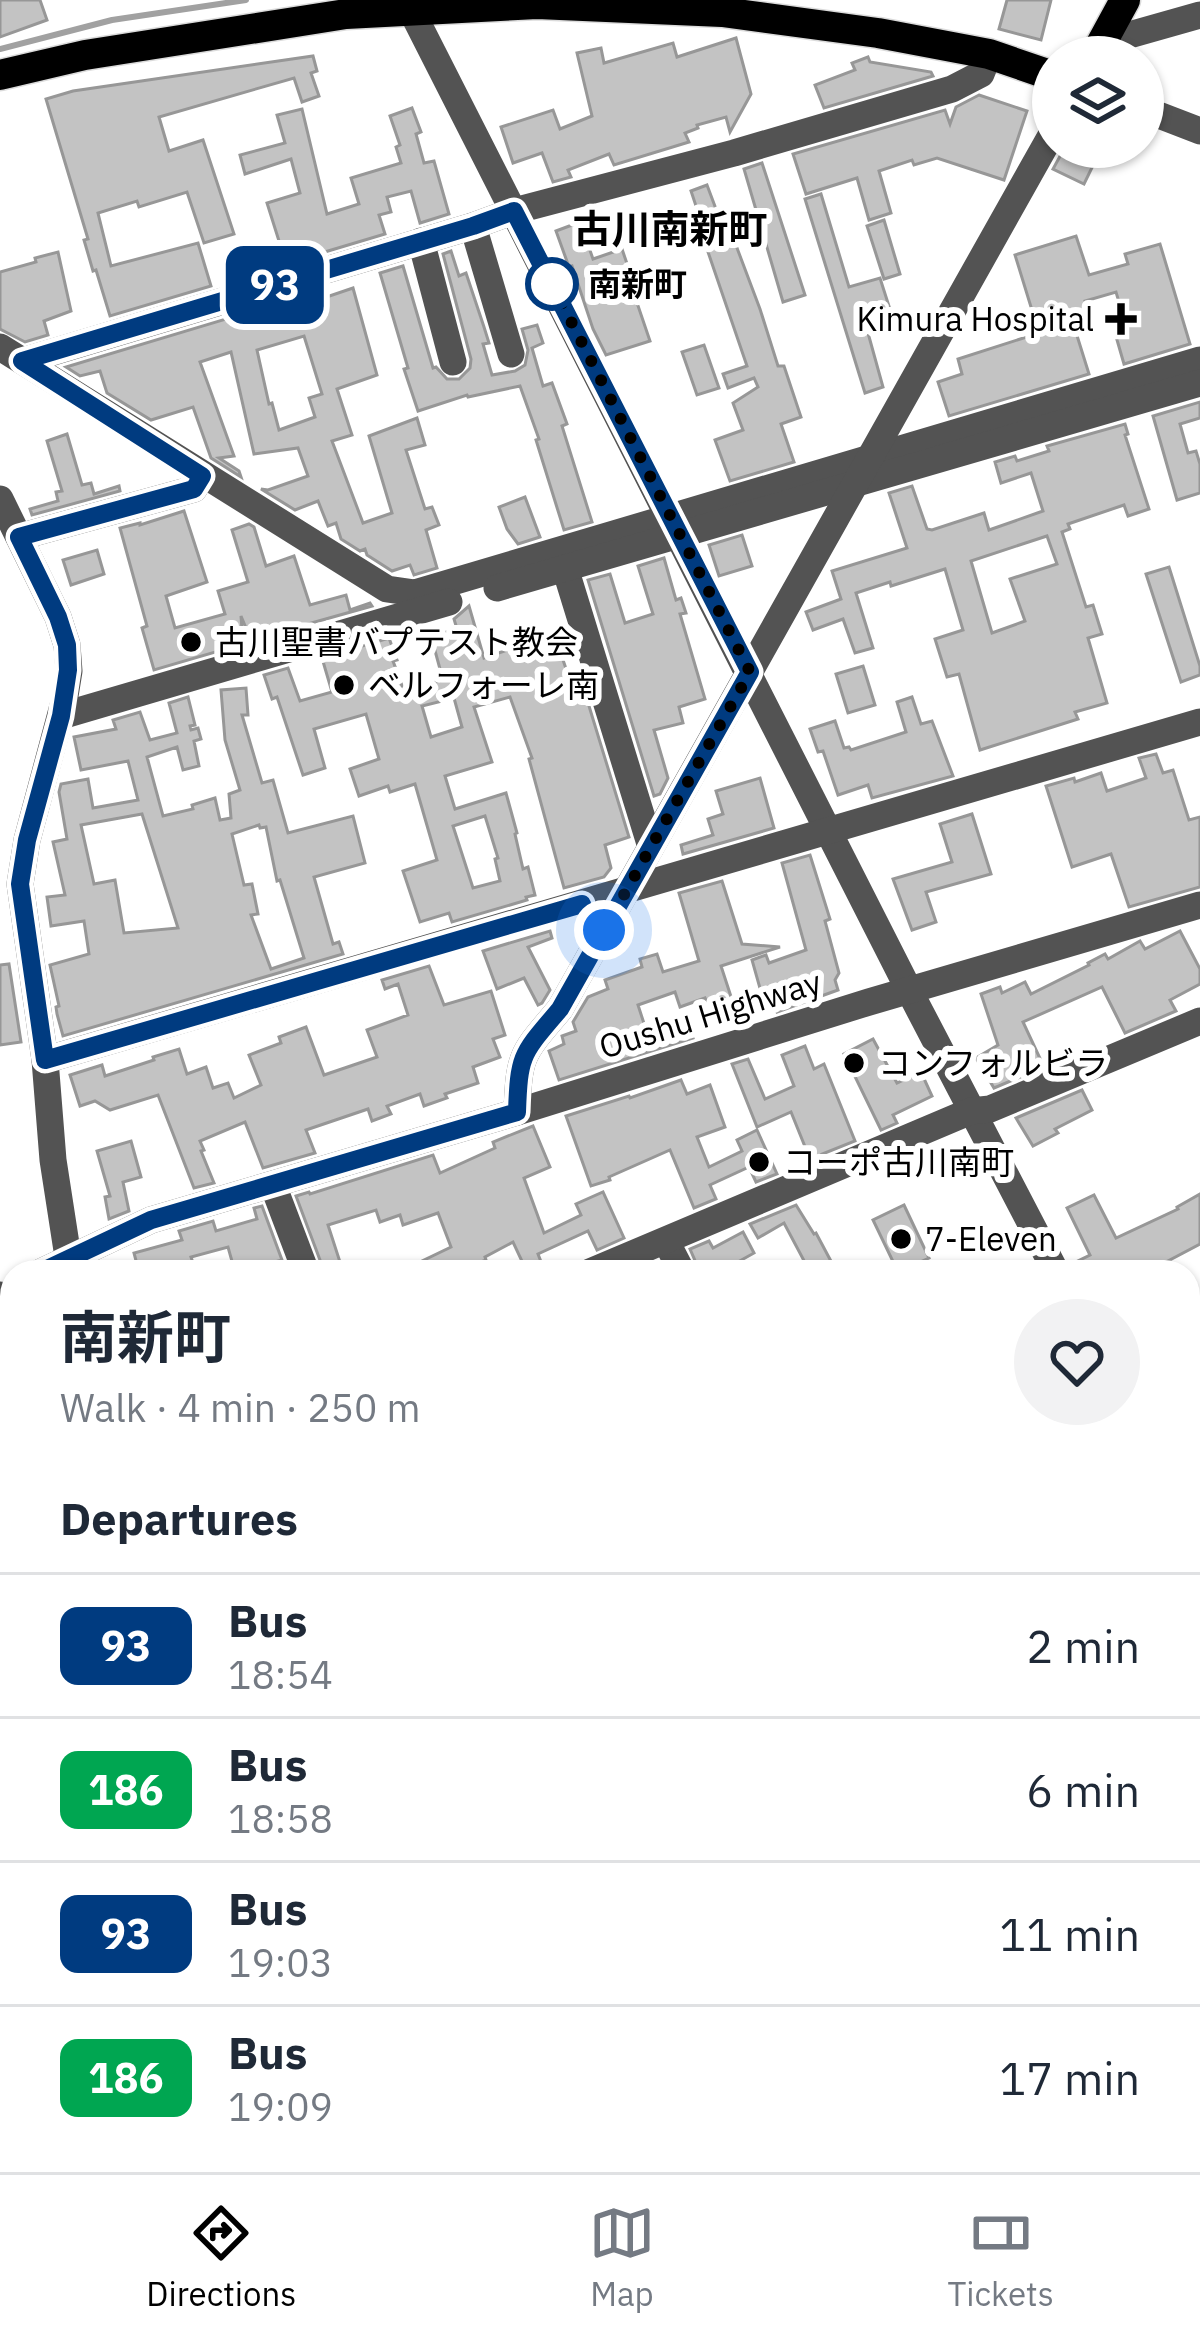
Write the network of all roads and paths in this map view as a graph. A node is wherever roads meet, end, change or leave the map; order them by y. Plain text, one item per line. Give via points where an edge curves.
1 (1125, 0) edge
2 (410, 6) edge
3 (1200, 14) edge
4 (1106, 36) edge
5 (1138, 36) edge
6 (989, 54) junction
7 (1032, 69) edge
8 (0, 75) edge
9 (1164, 117) edge
10 (1200, 131) edge
11 (1033, 168) edge
12 (514, 211) junction
13 (473, 226) junction
14 (421, 241) junction
15 (511, 353) dead end
16 (8, 359) edge
17 (1200, 360) edge
18 (453, 362) dead end
19 (1200, 382) edge
20 (871, 458) junction
21 (198, 483) junction
22 (857, 483) junction
23 (0, 499) edge
24 (675, 526) junction
25 (19, 537) junction
26 (566, 568) junction
27 (474, 585) junction
28 (399, 617) junction
29 (750, 672) junction
30 (61, 716) junction
31 (1200, 722) edge
32 (828, 830) junction
33 (651, 847) junction
34 (626, 890) junction
35 (1200, 905) edge
36 (910, 992) junction
37 (1200, 1021) edge
38 (45, 1060) junction
39 (971, 1111) junction
40 (517, 1112) junction
41 (273, 1185) junction
42 (666, 1241) junction
43 (68, 1257) junction
44 (63, 1260) edge
45 (301, 1260) edge
46 (619, 1260) edge
47 (676, 1260) edge
48 (1050, 1260) edge

1 - 4 main road
2 - 6 main road via 722,12
2 - 8 main road
2 - 12 street
3 - 5 street
6 - 7 main road
6 - 12 street via 981,74 952,89
9 - 10 street
11 - 20 street
12 - 13 street
12 - 24 street
13 - 14 street
13 - 15 street
14 - 16 street
14 - 18 street
16 - 21 street
17 - 20 street
19 - 22 street
20 - 22 street
20 - 24 street
21 - 25 street
21 - 27 street via 387,589
21 - 28 street
22 - 24 street
22 - 29 street
23 - 25 street
24 - 26 street
24 - 27 street
24 - 29 street
25 - 30 street via 67,645
26 - 27 street
26 - 33 street
27 - 28 street
28 - 30 street
29 - 32 street
29 - 33 street
30 - 38 street via 20,884
31 - 32 street
32 - 34 street
32 - 36 street
33 - 34 street
34 - 38 street
34 - 40 street via 560,1009 525,1051
35 - 36 street, Oushu Highway
36 - 39 street
36 - 40 street, Oushu Highway
37 - 39 street
38 - 43 street
39 - 42 street
39 - 48 street
40 - 41 street, Oushu Highway
41 - 43 street, Oushu Highway via 151,1220
41 - 45 street
42 - 46 street
42 - 47 street
43 - 44 street, Oushu Highway

